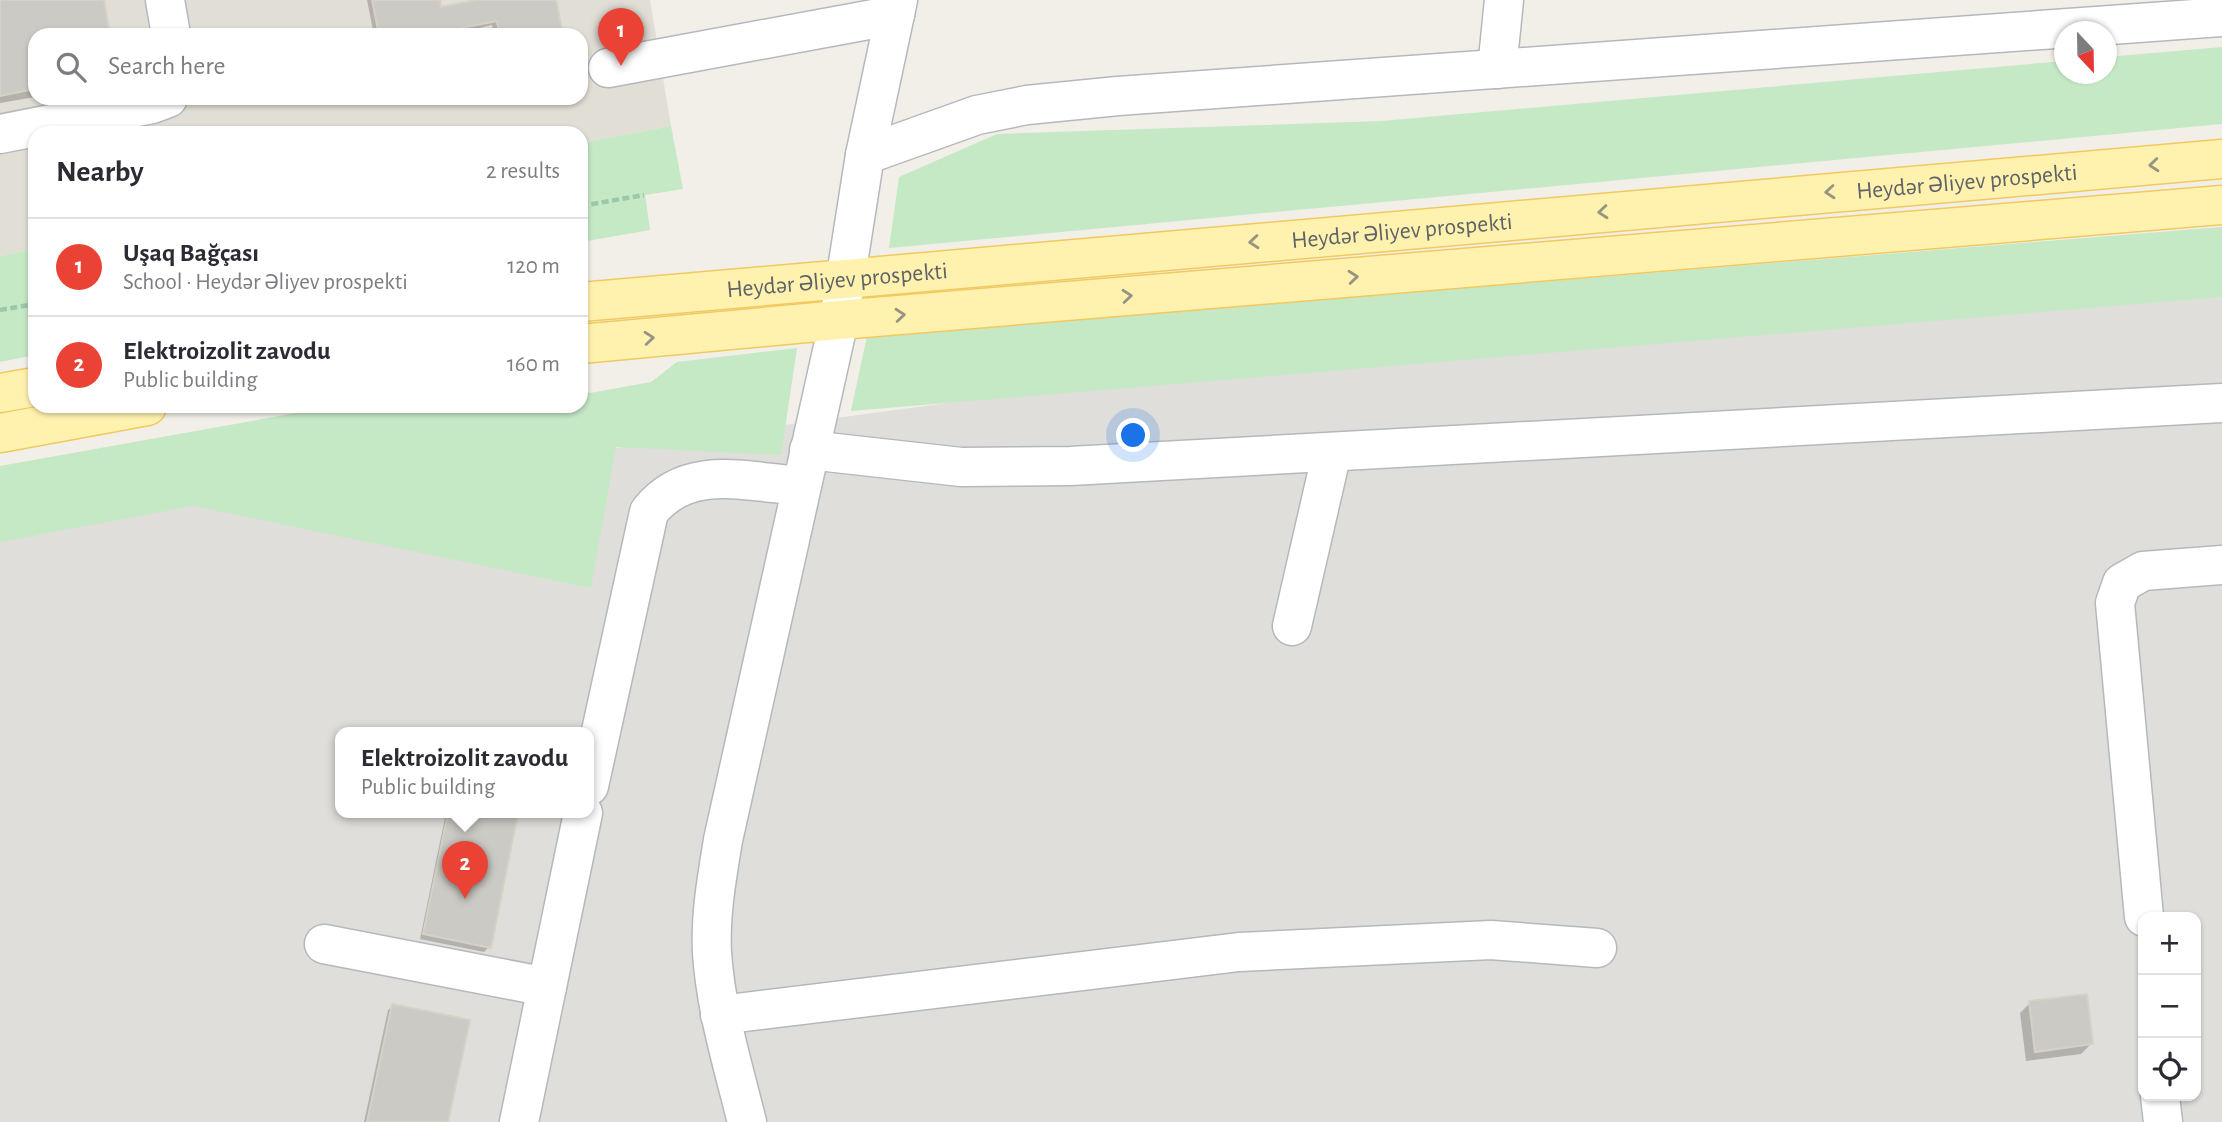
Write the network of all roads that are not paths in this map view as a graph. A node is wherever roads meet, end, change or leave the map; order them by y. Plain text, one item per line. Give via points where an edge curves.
1 (165, 0) edge
2 (1504, 0) edge
3 (897, 7) edge
4 (2222, 17) edge
5 (170, 28) edge
6 (608, 68) dead end
7 (1497, 69) junction
8 (147, 105) edge
9 (41, 126) edge
10 (28, 128) edge
11 (0, 134) edge
12 (865, 155) junction
13 (2222, 159) edge
14 (2222, 205) edge
15 (844, 277) junction
16 (588, 301) edge
17 (839, 320) junction
18 (588, 343) edge
19 (28, 388) edge
20 (0, 393) edge
21 (2222, 403) edge
22 (109, 413) edge
23 (0, 433) edge
24 (1332, 452) junction
25 (805, 468) junction
26 (2222, 565) edge
27 (1292, 626) dead end
28 (594, 763) edge
29 (582, 818) edge
30 (2144, 912) edge
31 (324, 944) dead end
32 (1597, 948) dead end
33 (547, 987) junction
34 (720, 1015) junction
35 (2160, 1101) edge
36 (519, 1122) edge
37 (747, 1122) edge
38 (2162, 1122) edge

1 - 5 street
2 - 7 street
3 - 6 street
3 - 12 street
4 - 7 street
7 - 12 street via 1027,105 977,115
8 - 9 street
10 - 11 street
12 - 15 street
13 -> 15 main road, Heydər Əliyev prospekti
17 -> 14 main road, Heydər Əliyev prospekti
15 - 16 main road, Heydər Əliyev prospekti
15 - 17 street
18 -> 17 main road, Heydər Əliyev prospekti
17 - 25 street
19 - 20 main road
21 - 24 street
22 - 23 main road
24 - 25 street via 1070,466
24 - 27 street
25 - 28 street via 683,483 662,495 649,512
25 - 34 street via 715,891 712,952
26 - 30 street via 2143,571 2122,583 2115,603
29 - 33 street
31 - 33 street
32 - 34 street via 1492,940 1240,952
33 - 36 street
34 - 37 street
35 - 38 street

